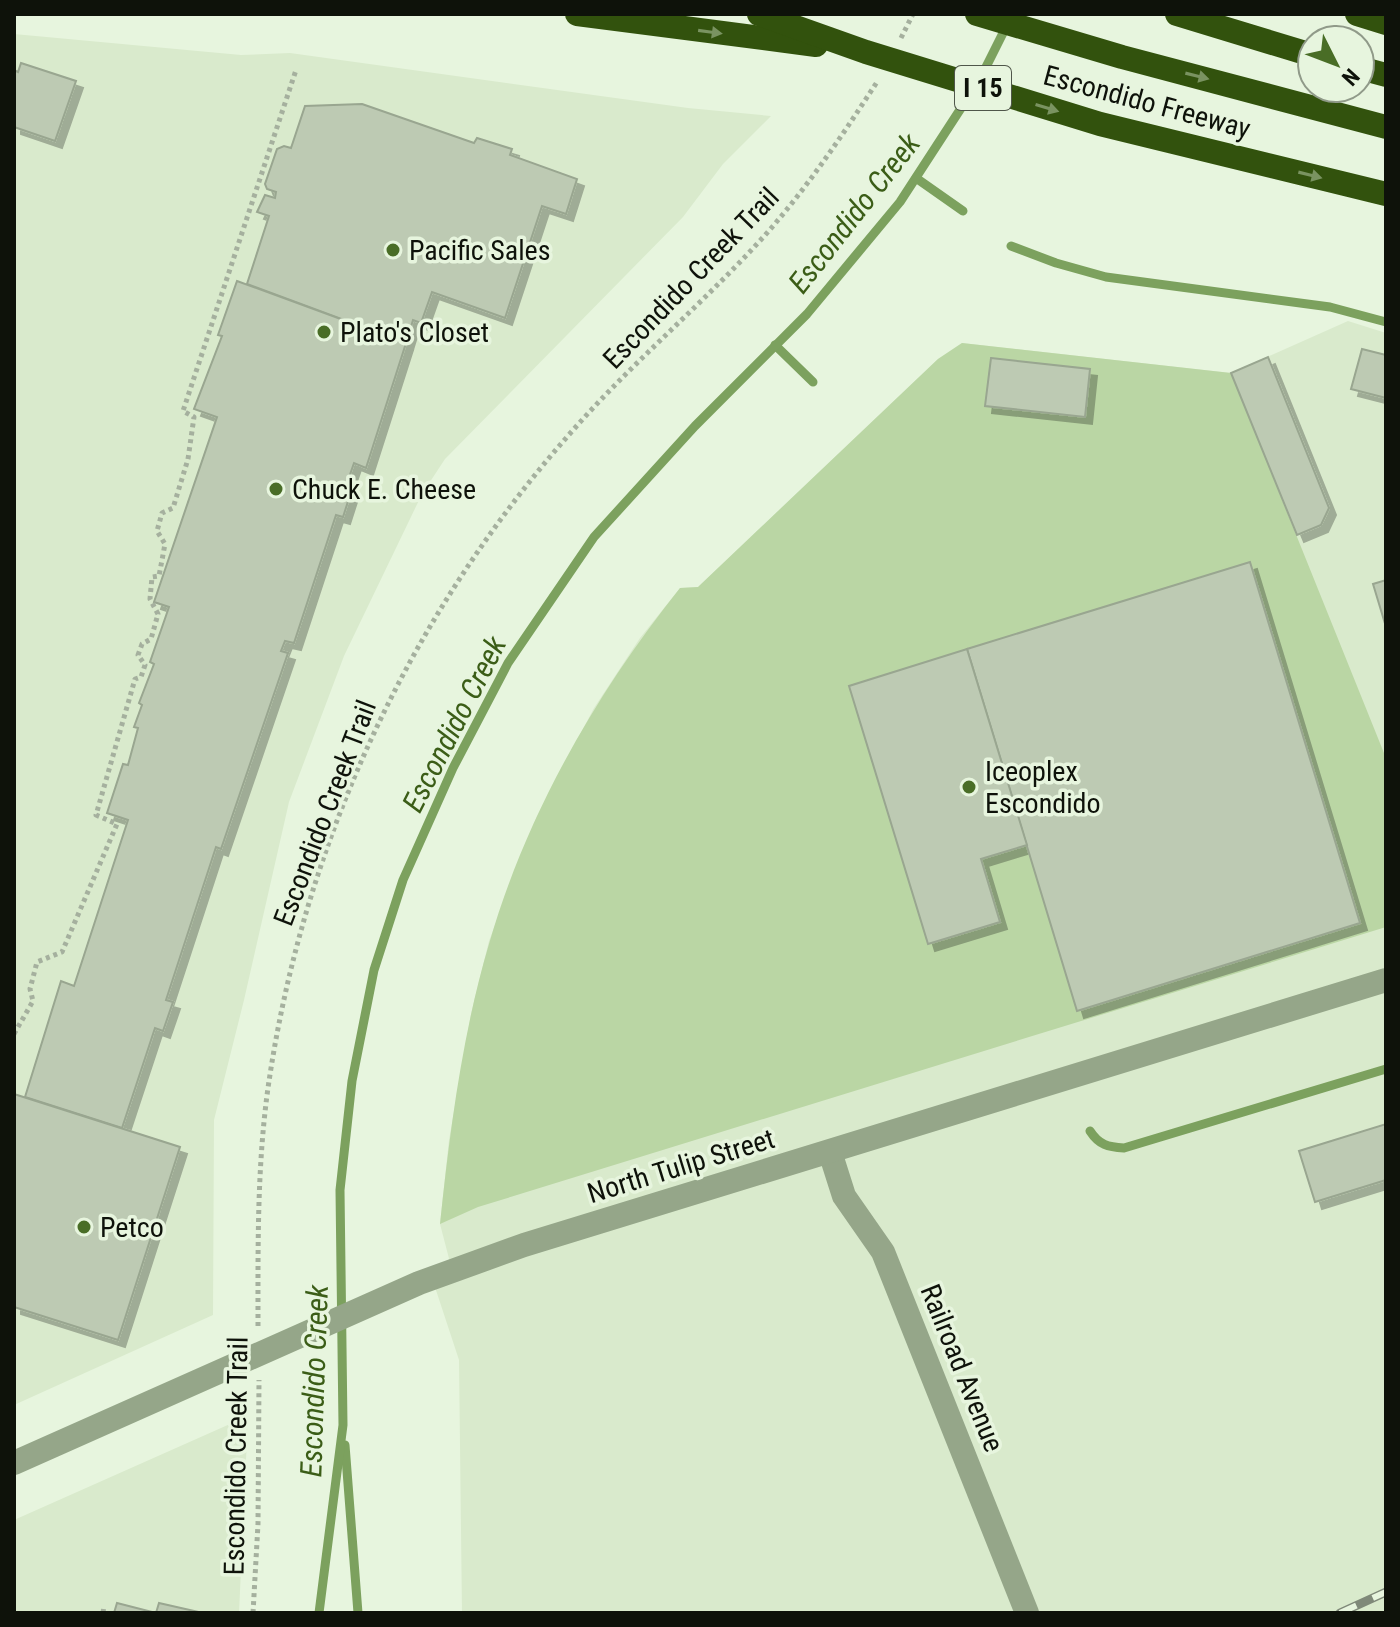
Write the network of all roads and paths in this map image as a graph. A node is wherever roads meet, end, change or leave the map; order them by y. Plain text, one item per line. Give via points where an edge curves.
1 (577, 14) edge
2 (759, 14) edge
3 (913, 14) edge
4 (977, 14) edge
5 (1177, 14) edge
6 (1357, 14) edge
7 (1386, 23) edge
8 (900, 40) dead end
9 (1296, 50) edge
10 (866, 52) junction
11 (296, 70) dead end
12 (880, 78) dead end
13 (1386, 127) edge
14 (1386, 194) edge
15 (1386, 980) edge
16 (14, 1034) edge
17 (830, 1152) junction
18 (263, 1352) junction
19 (14, 1463) edge
20 (104, 1605) dead end
21 (103, 1613) edge
22 (253, 1613) edge
23 (1027, 1613) edge

1 -> 10 highway
2 - 10 highway, Escondido Freeway / I 15
3 - 8 path
4 -> 13 highway
5 - 9 highway
6 - 7 highway
10 -> 14 highway, Escondido Freeway / I 15 via 1100,124
11 - 16 path via 183,411 194,417 177,496 173,508 162,513 157,531 165,544 159,576 152,577 150,599 158,614 151,639 138,655 145,665 135,679 96,815 117,824 62,952 37,962 30,989 33,1001
12 - 18 path, Escondido Creek Trail via 815,176 766,233 575,427 525,486 428,627 376,727 301,927 282,1010 260,1172
15 - 17 street, North Tulip Street
17 - 18 street, North Tulip Street via 524,1245 419,1283
17 - 23 street, Railroad Avenue via 844,1196 883,1252
18 - 19 street, North Tulip Street
18 - 22 path, Escondido Creek Trail
20 - 21 path

